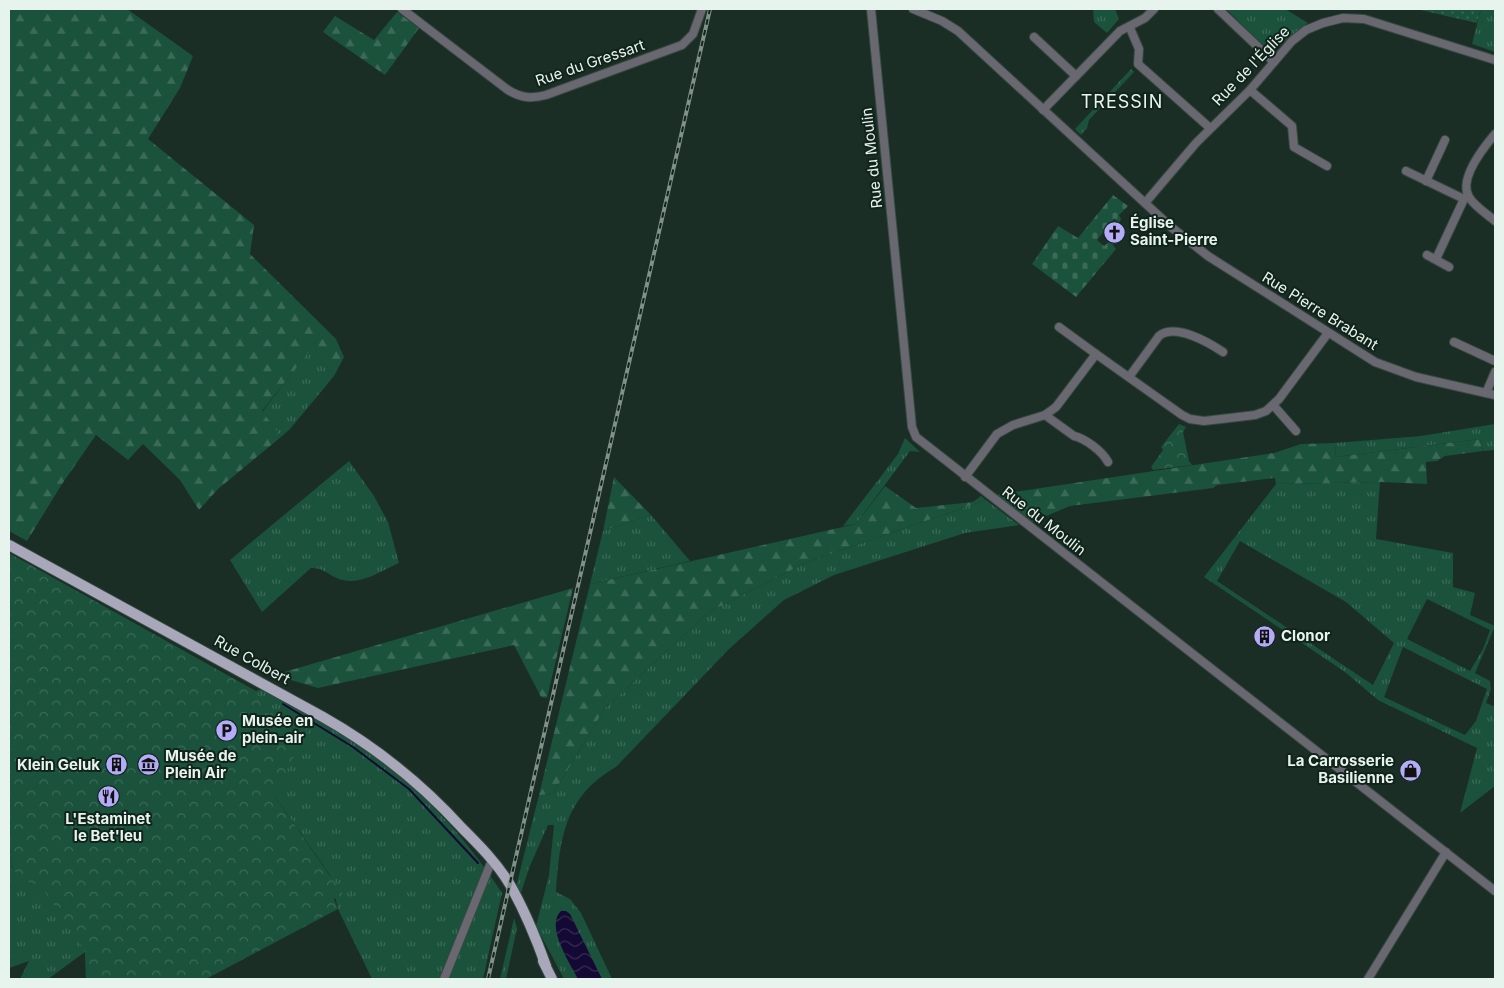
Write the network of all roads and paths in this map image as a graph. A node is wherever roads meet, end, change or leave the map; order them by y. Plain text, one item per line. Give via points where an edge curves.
1 (402, 9) edge
2 (702, 9) edge
3 (871, 9) edge
4 (913, 9) edge
5 (1154, 9) edge
6 (1218, 9) edge
7 (1130, 28) junction
8 (1034, 37) dead end
9 (1495, 60) edge
10 (1274, 62) junction
11 (1076, 76) junction
12 (1250, 90) junction
13 (1044, 110) junction
14 (1210, 128) junction
15 (1495, 134) edge
16 (1446, 140) dead end
17 (1327, 166) dead end
18 (1406, 172) dead end
19 (1426, 181) junction
20 (1466, 198) junction
21 (1148, 206) junction
22 (1495, 221) edge
23 (1426, 255) dead end
24 (1436, 259) junction
25 (1449, 267) dead end
26 (1060, 327) dead end
27 (1328, 333) junction
28 (1454, 342) dead end
29 (1223, 352) dead end
30 (1096, 354) junction
31 (1495, 361) edge
32 (1495, 372) edge
33 (1129, 377) junction
34 (1486, 393) junction
35 (1495, 395) edge
36 (1274, 406) junction
37 (1044, 415) junction
38 (1296, 431) dead end
39 (1108, 462) dead end
40 (965, 476) junction
41 (9, 545) edge
42 (1446, 852) junction
43 (491, 862) junction
44 (1495, 891) edge
45 (444, 979) edge
46 (552, 979) edge
47 (1368, 979) edge

1 - 2 street, Rue du Gressart via 508,90 529,98 546,95 682,45 694,34
3 - 40 street, Rue du Moulin via 913,431 921,443
4 - 13 street, Rue Pierre Brabant via 953,28
5 - 7 street
6 - 10 street
7 - 11 street via 1120,31
7 - 14 street via 1139,49 1138,64
8 - 11 street
9 - 10 street, Rue de l'Église via 1354,18 1328,21 1306,30 1287,45
10 - 12 street, Rue de l'Église
11 - 13 street
12 - 14 street, Rue de l'Église
12 - 17 street via 1292,126 1294,147
13 - 21 street, Rue Pierre Brabant
14 - 21 street, Rue de l'Église
15 - 20 street via 1481,152 1468,178
16 - 19 street
18 - 19 street
19 - 20 street
20 - 22 street
20 - 24 street
21 - 27 street, Rue Pierre Brabant via 1200,250
23 - 24 street
24 - 25 street
26 - 30 street
27 - 34 street, Rue Pierre Brabant via 1389,369
27 - 36 street
28 - 31 street
29 - 33 street via 1199,338 1165,332
30 - 33 street
30 - 37 street via 1059,404
32 - 34 street
33 - 36 street via 1194,420 1255,415
34 - 35 street, Rue Pierre Brabant
36 - 38 street
37 - 39 street via 1088,444
37 - 40 street via 997,434
40 - 42 street, Rue du Moulin
41 - 43 main road, Rue Colbert via 347,730 409,775
42 - 44 street, Rue du Moulin
42 - 47 street
43 - 45 street
43 - 46 main road, Rue Colbert

